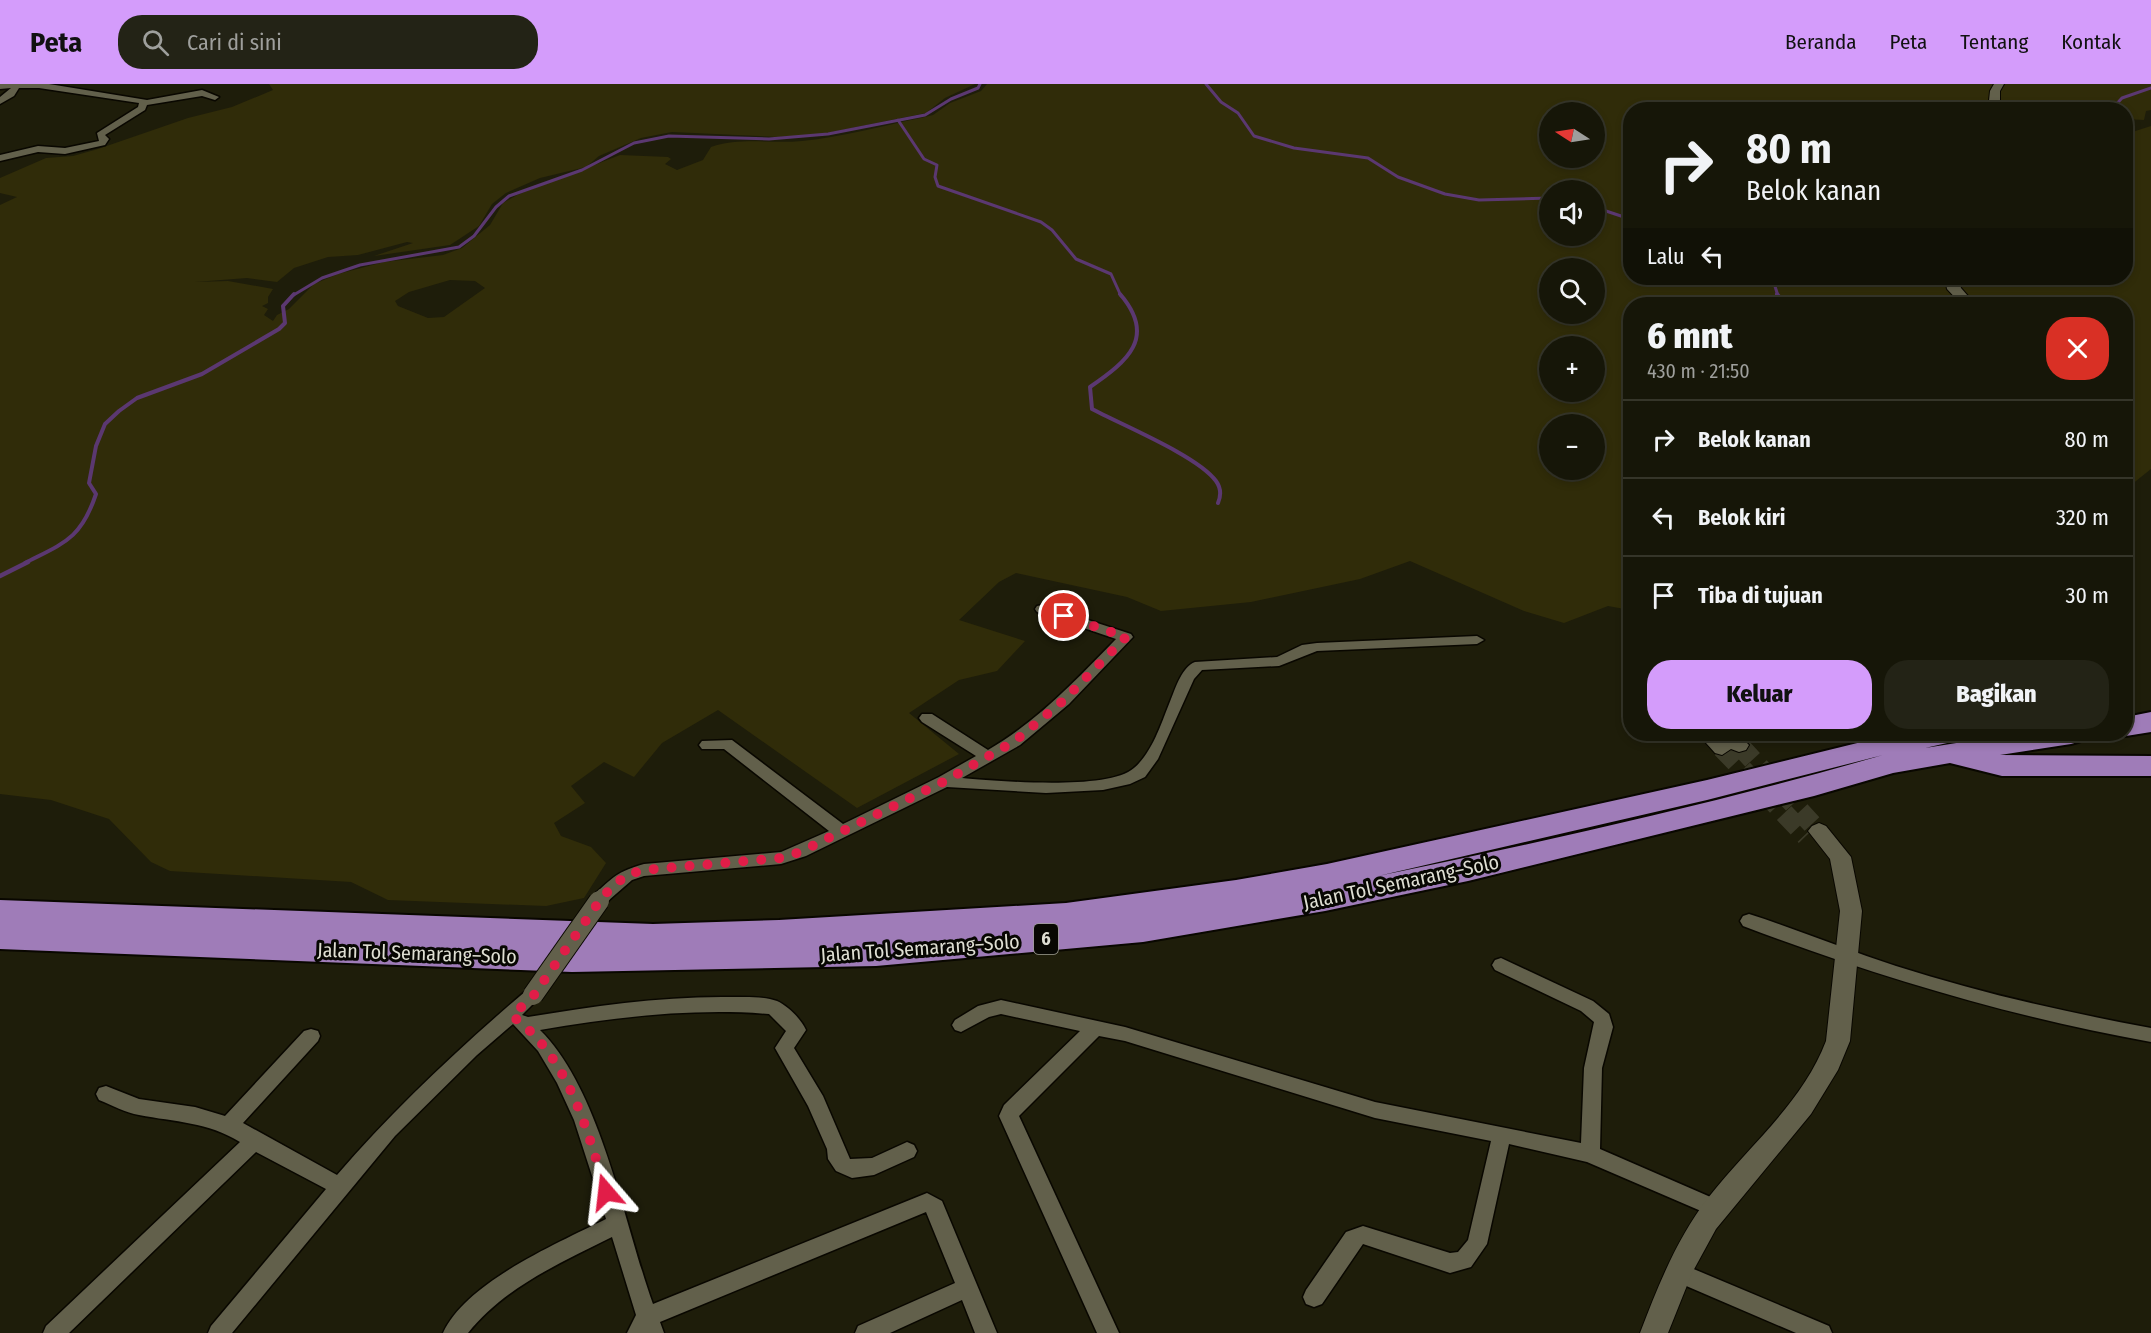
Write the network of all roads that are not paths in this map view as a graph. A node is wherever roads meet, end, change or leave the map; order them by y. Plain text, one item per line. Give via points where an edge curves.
1 (1999, 84) edge
2 (17, 85) edge
3 (0, 86) edge
4 (215, 96) dead end
5 (0, 101) edge
6 (1994, 102) edge
7 (144, 103) junction
8 (0, 158) edge
9 (1953, 285) edge
10 (1961, 297) edge
11 (1042, 609) dead end
12 (1477, 640) dead end
13 (2151, 705) edge
14 (2133, 707) edge
15 (927, 718) dead end
16 (2151, 722) edge
17 (2133, 725) edge
18 (1864, 741) edge
19 (1984, 741) edge
20 (1946, 744) edge
21 (707, 745) dead end
22 (988, 757) junction
23 (1820, 760) junction
24 (2151, 766) edge
25 (945, 781) junction
26 (841, 831) junction
27 (1813, 834) tunnel mouth
28 (0, 912) edge
29 (1749, 921) dead end
30 (0, 936) edge
31 (1846, 958) junction
32 (1501, 965) dead end
33 (518, 1020) junction
34 (961, 1025) dead end
35 (1096, 1028) junction
36 (2151, 1035) edge
37 (311, 1036) dead end
38 (106, 1094) dead end
39 (229, 1125) junction
40 (1502, 1134) junction
41 (254, 1141) junction
42 (907, 1151) dead end
43 (1590, 1154) junction
44 (339, 1186) junction
45 (1715, 1208) junction
46 (616, 1224) junction
47 (1677, 1272) junction
48 (967, 1288) junction
49 (1314, 1298) dead end
50 (646, 1328) edge
51 (54, 1333) edge
52 (219, 1333) edge
53 (454, 1333) edge
54 (866, 1333) edge
55 (986, 1333) edge
56 (1108, 1333) edge
57 (1654, 1333) edge
58 (1821, 1333) edge

1 - 6 street
2 - 3 street
2 - 5 street
2 - 7 street via 73,89 135,98
4 - 7 street via 202,93
7 - 8 street via 105,130 100,135 105,140 102,143 65,151 38,149
9 - 10 street
11 - 22 street via 1126,637 1064,700 1015,741
12 - 25 street via 1317,647 1279,661 1200,665 1190,673 1146,764 1130,779 1036,789
13 - 14 highway
15 - 22 street
16 - 17 highway
18 - 23 highway
19 - 20 highway, Jalan Tol Semarang–Solo / 6
20 - 23 highway, Jalan Tol Semarang–Solo / 6
20 - 24 highway via 2002,766
20 - 30 highway, Jalan Tol Semarang–Solo / 6 via 1814,786 1480,866 1336,897 1143,929 1060,938 876,953 573,959
21 - 26 street via 727,744
22 - 25 street
23 - 28 highway, Jalan Tol Semarang–Solo / 6 via 1707,790 1327,876 1066,915 653,937
25 - 26 street
26 - 33 street, bridge via 781,858 644,870 626,875 603,896
27 - 31 street via 1829,859 1839,864 1850,898
29 - 31 street
31 - 36 street via 2027,1009
31 - 45 street via 1833,1058 1799,1109
32 - 43 street via 1587,1006 1603,1019 1593,1068
33 - 42 street via 723,1005 772,1007 797,1030 784,1048 816,1102 843,1165 852,1169 874,1166
33 - 44 street via 470,1050 388,1130
33 - 46 street via 544,1044 561,1071 589,1137
34 - 35 street via 984,1011 1001,1007
35 - 40 street via 1375,1110
35 - 56 street via 1009,1116
37 - 39 street
38 - 39 street via 137,1107
39 - 41 street
40 - 43 street
40 - 49 street via 1477,1244 1464,1260 1450,1263 1363,1235 1353,1239
41 - 44 street
41 - 51 street
43 - 45 street
44 - 52 street
45 - 47 street
46 - 50 street
46 - 53 street via 496,1289
47 - 57 street
47 - 58 street
48 - 50 street via 935,1207 927,1202
48 - 54 street
48 - 55 street

